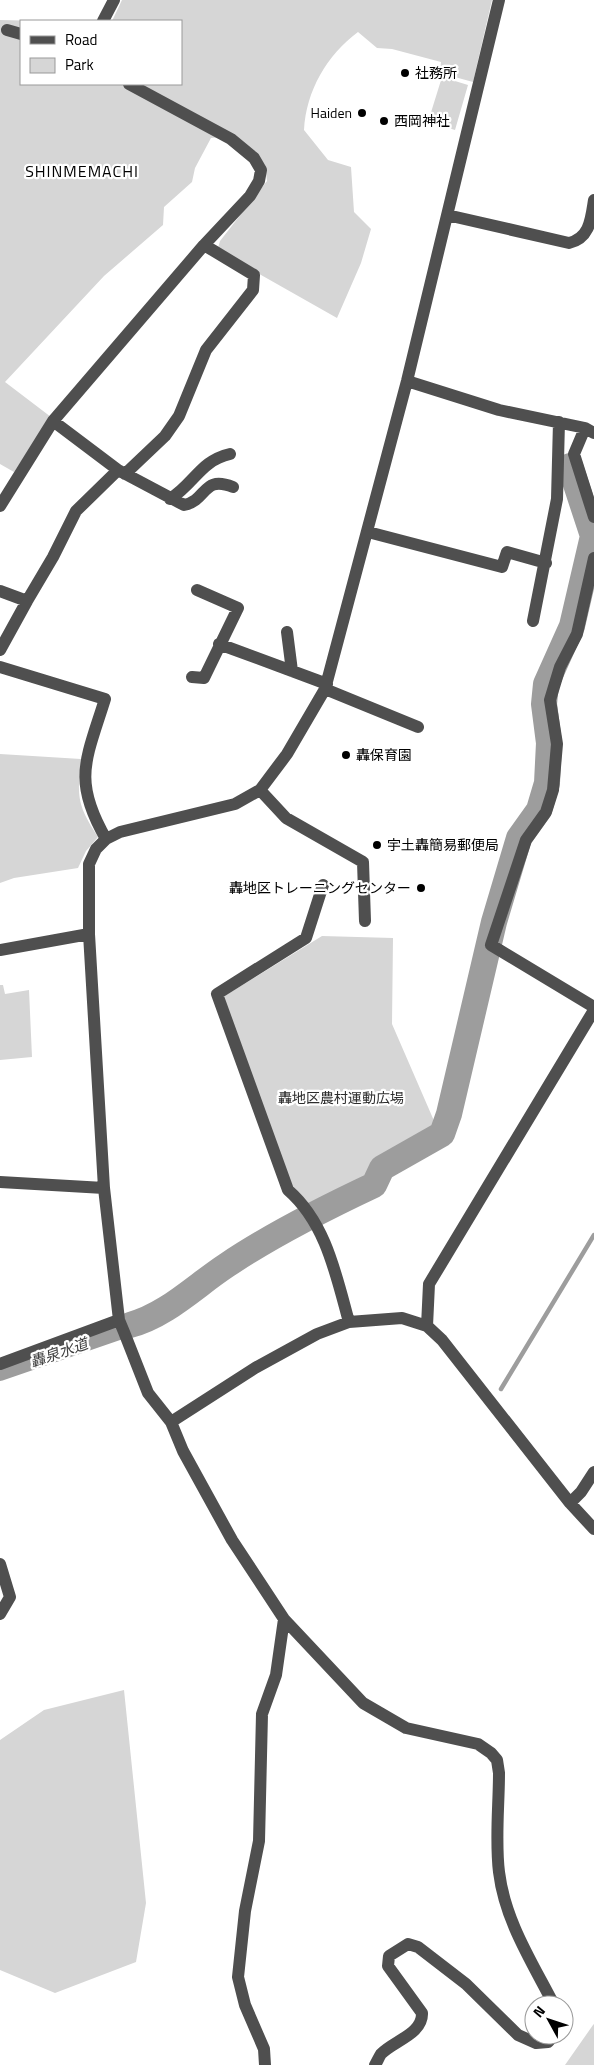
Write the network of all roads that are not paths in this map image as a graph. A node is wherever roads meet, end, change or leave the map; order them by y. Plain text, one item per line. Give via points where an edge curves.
1 (114, 0) edge
2 (499, 0) edge
3 (104, 20) edge
4 (7, 30) dead end
5 (20, 34) edge
6 (130, 85) edge
7 (594, 200) edge
8 (447, 215) junction
9 (204, 245) junction
10 (407, 381) junction
11 (53, 421) junction
12 (559, 422) junction
13 (590, 431) edge
14 (230, 454) dead end
15 (122, 472) junction
16 (233, 487) dead end
17 (170, 499) junction
18 (0, 506) edge
19 (594, 516) edge
20 (368, 532) junction
21 (594, 558) edge
22 (546, 563) junction
23 (198, 590) dead end
24 (0, 591) edge
25 (27, 601) junction
26 (533, 621) dead end
27 (287, 632) dead end
28 (219, 644) junction
29 (0, 650) edge
30 (0, 667) edge
31 (292, 670) junction
32 (192, 677) dead end
33 (326, 686) junction
34 (418, 727) dead end
35 (260, 790) junction
36 (106, 840) junction
37 (323, 884) dead end
38 (365, 921) dead end
39 (89, 934) junction
40 (0, 950) edge
41 (594, 1009) edge
42 (0, 1182) edge
43 (104, 1188) junction
44 (119, 1320) junction
45 (349, 1322) junction
46 (427, 1326) junction
47 (0, 1364) edge
48 (171, 1422) junction
49 (594, 1472) edge
50 (570, 1503) junction
51 (594, 1529) edge
52 (0, 1564) edge
53 (3, 1582) edge
54 (0, 1614) edge
55 (284, 1619) junction
56 (549, 1995) edge
57 (524, 2038) edge
58 (265, 2065) edge
59 (375, 2065) edge

1 - 3 street
2 - 8 street
4 - 5 street
6 - 9 street via 231,139 254,158 261,170 260,181 250,196
7 - 8 street via 586,233 578,241 569,243
8 - 10 street
9 - 11 street
9 - 15 street via 254,275 253,290 206,350 180,416 165,436
10 - 12 street via 499,410
10 - 20 street
11 - 15 street
11 - 18 street
12 - 13 street
12 - 22 street via 557,499
13 - 19 street via 574,454
14 - 17 street via 215,457 183,491
15 - 17 street
15 - 25 street via 76,511 54,557
16 - 17 street via 221,482 210,485 193,503 184,505
20 - 22 street via 502,567 507,552
20 - 33 street
21 - 41 street via 577,634 560,667 550,700 557,744 553,790 546,812 526,840 491,945
22 - 26 street
23 - 28 street via 238,608
24 - 25 street
25 - 29 street
27 - 31 street
28 - 31 street
28 - 32 street via 204,678
30 - 36 street via 105,699 86,761 85,790 92,814
31 - 33 street
33 - 34 street
33 - 35 street via 287,754
35 - 36 street via 235,804 120,832
35 - 38 street via 286,818 363,862
36 - 39 street via 89,864
37 - 45 street via 306,938 217,994 288,1190 303,1203 312,1217 331,1257
39 - 40 street
39 - 43 street
41 - 46 street via 429,1284
42 - 43 street
43 - 44 street
44 - 47 street
44 - 48 street via 148,1393
45 - 46 street via 402,1318
45 - 48 street via 317,1334 263,1364
46 - 50 street via 442,1340
48 - 55 street via 183,1451 232,1540
49 - 50 street
50 - 51 street
52 - 53 street
53 - 54 street via 10,1597
55 - 56 street via 363,1703 406,1728 478,1744 491,1752 498,1773 499,1871 506,1908
55 - 58 street via 276,1675 262,1714 258,1841 245,1911 238,1977 244,2005 264,2049
57 - 59 street via 466,1984 418,1947 408,1944 389,1956 388,1966 422,2013 422,2019 418,2027 381,2054

